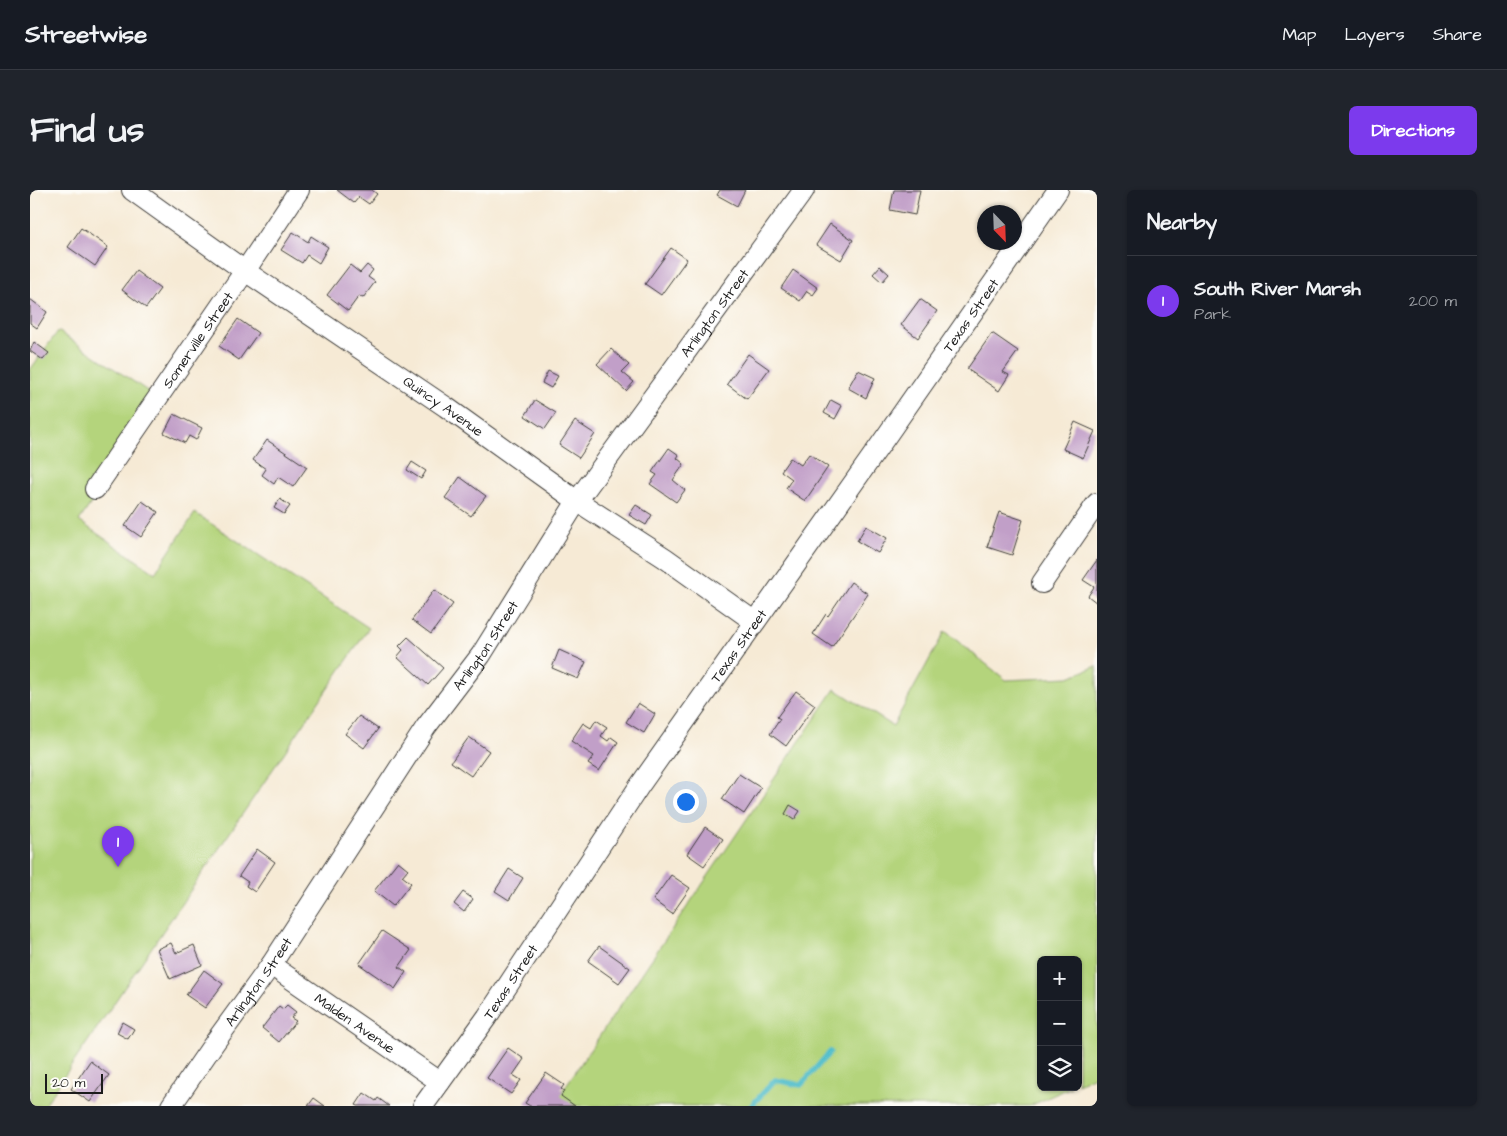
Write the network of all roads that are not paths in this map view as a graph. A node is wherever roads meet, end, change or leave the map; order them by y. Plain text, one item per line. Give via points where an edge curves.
1 (132, 190) edge
2 (299, 190) edge
3 (804, 190) edge
4 (1058, 190) edge
5 (245, 271) junction
6 (95, 488) dead end
7 (577, 501) junction
8 (1097, 503) edge
9 (1042, 583) dead end
10 (755, 622) junction
11 (271, 965) junction
12 (440, 1082) junction
13 (171, 1106) edge
14 (423, 1106) edge

1 - 5 street, Quincy Avenue
2 - 5 street, Somerville Street
3 - 7 street, Arlington Street
4 - 10 street, Texas Street
5 - 6 street, Somerville Street
5 - 7 street, Quincy Avenue via 446,407
7 - 10 street, Quincy Avenue
7 - 11 street, Arlington Street via 481,655 426,727
8 - 9 street
10 - 12 street, Texas Street via 640,785 487,1017
11 - 12 street, Malden Avenue
11 - 13 street, Arlington Street
12 - 14 street, Texas Street

